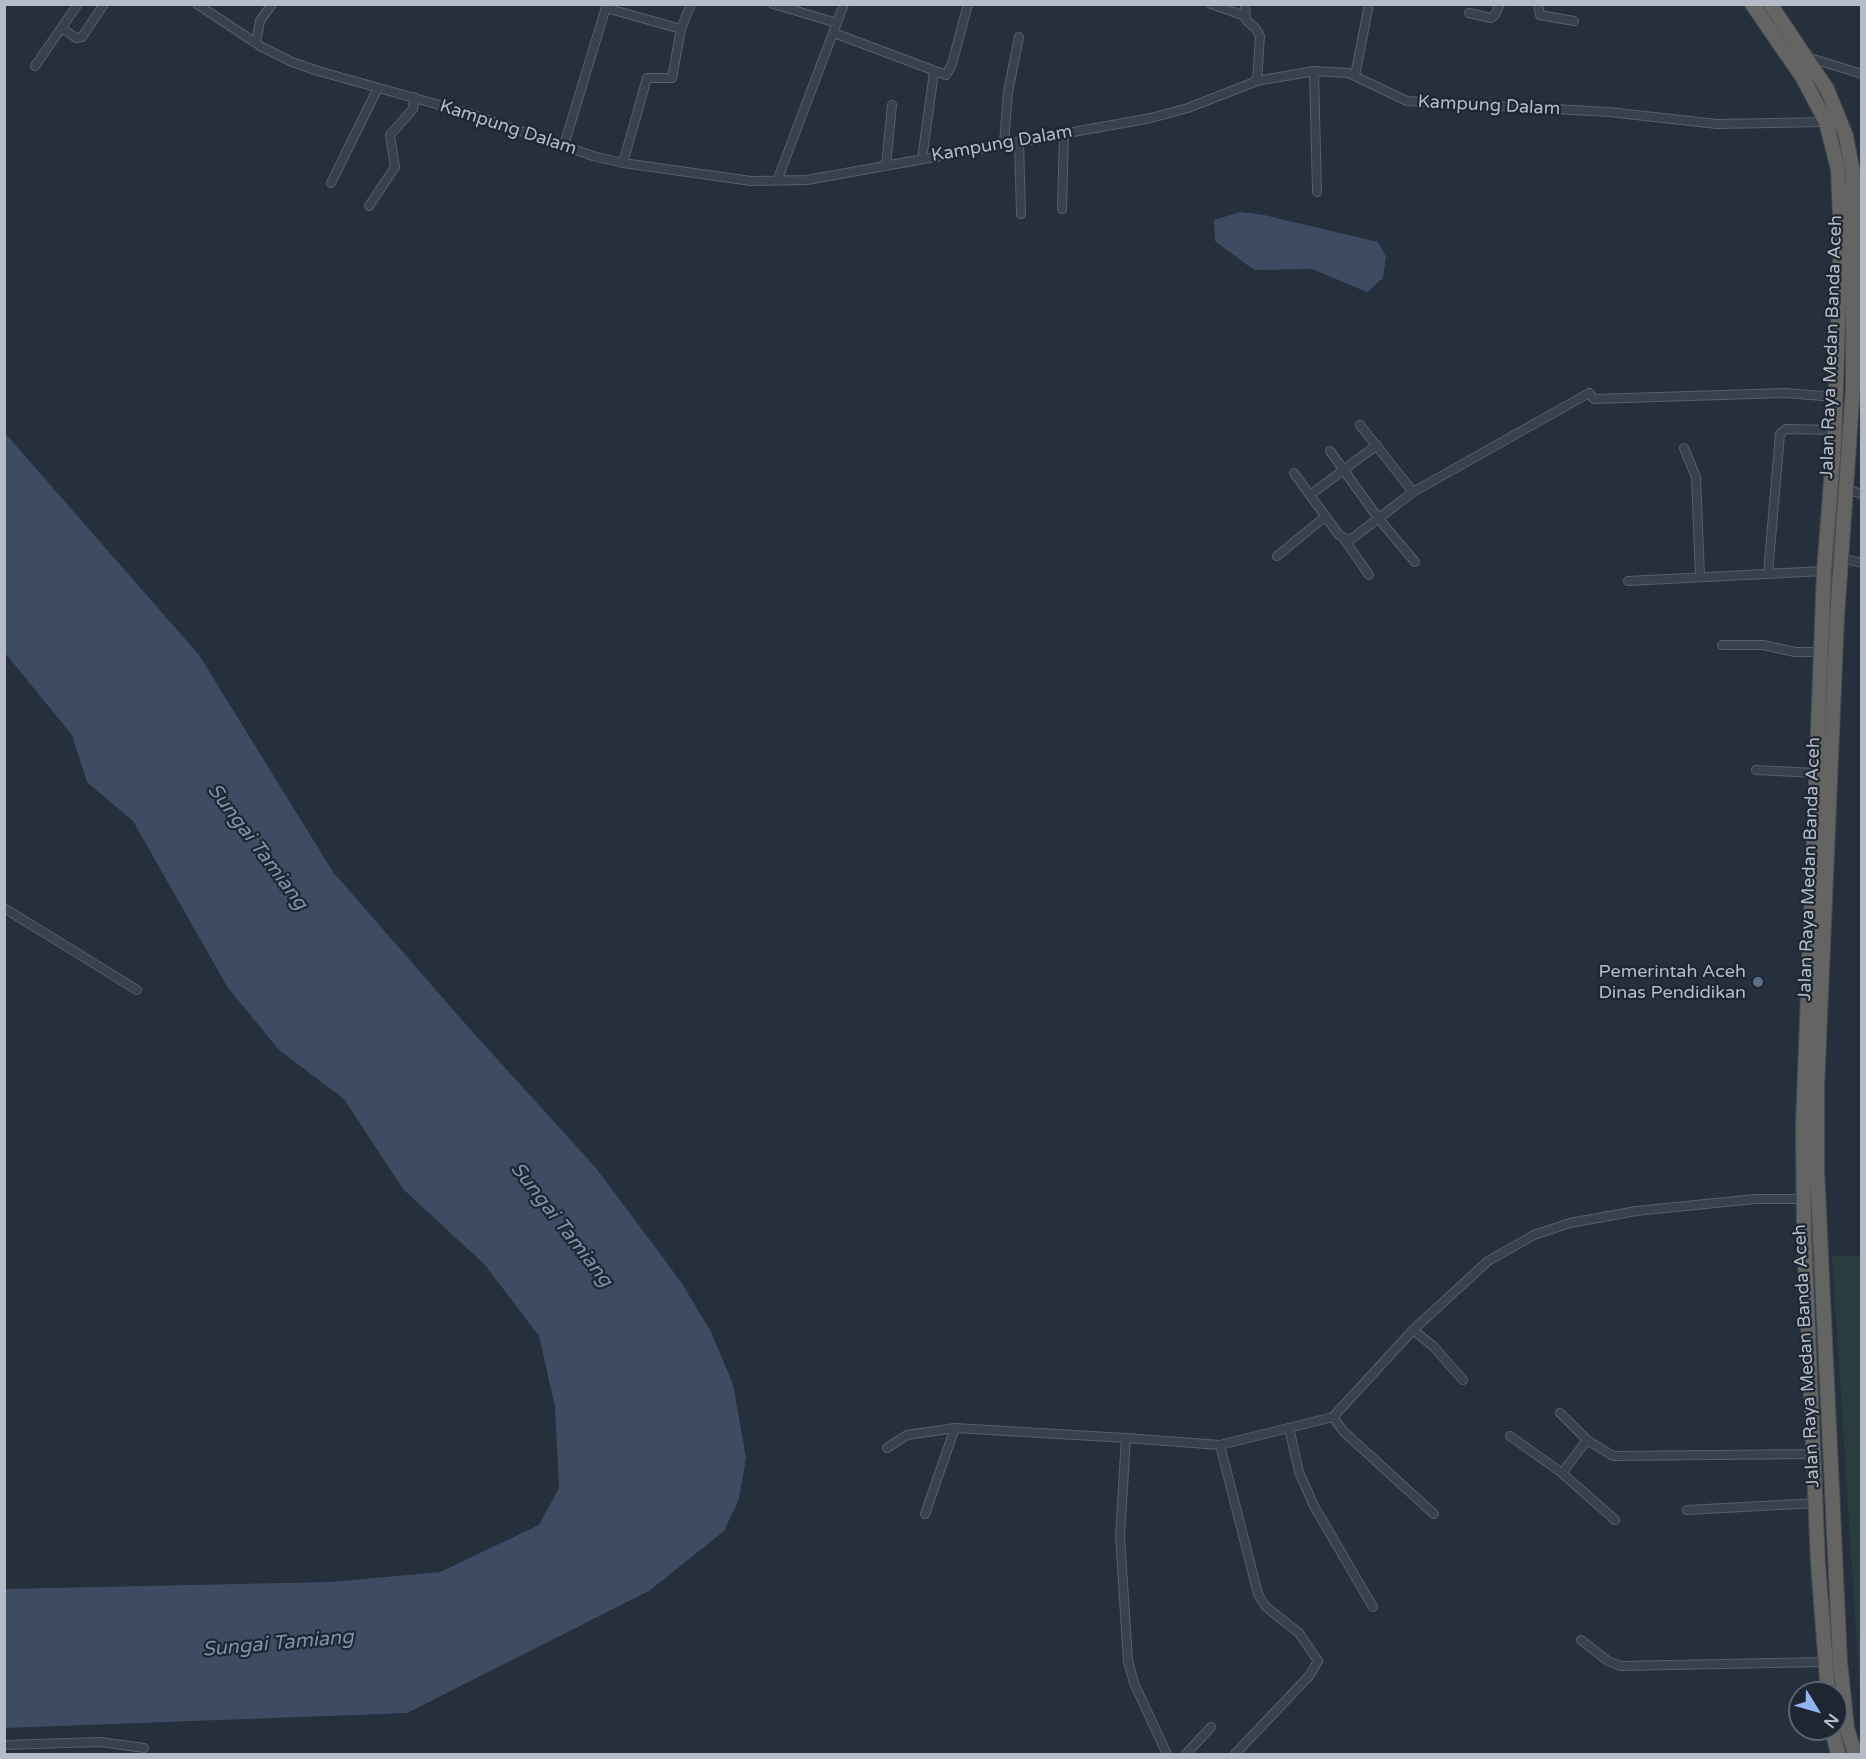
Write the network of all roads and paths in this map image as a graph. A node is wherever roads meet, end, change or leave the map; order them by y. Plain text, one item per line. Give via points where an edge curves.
1 (78, 4) edge
2 (104, 4) edge
3 (197, 4) edge
4 (272, 4) edge
5 (691, 4) edge
6 (773, 4) edge
7 (844, 4) edge
8 (968, 4) edge
9 (1211, 4) edge
10 (1245, 4) edge
11 (1369, 4) edge
12 (1500, 4) edge
13 (1538, 4) edge
14 (1752, 4) edge
15 (1770, 4) edge
16 (607, 6) edge
17 (1469, 13) dead end
18 (1245, 16) junction
19 (1574, 21) dead end
20 (837, 23) junction
21 (62, 28) junction
22 (681, 29) junction
23 (834, 33) junction
24 (1019, 37) dead end
25 (256, 43) junction
26 (1806, 57) junction
27 (35, 66) dead end
28 (934, 72) junction
29 (1314, 72) junction
30 (1862, 74) edge
31 (1354, 76) junction
32 (1257, 81) junction
33 (378, 88) junction
34 (414, 97) junction
35 (892, 105) dead end
36 (1826, 122) junction
37 (1064, 132) junction
38 (1019, 141) junction
39 (1004, 144) junction
40 (564, 146) junction
41 (922, 159) junction
42 (624, 163) junction
43 (886, 166) junction
44 (777, 182) junction
45 (331, 183) dead end
46 (1317, 192) dead end
47 (369, 206) dead end
48 (1062, 209) dead end
49 (1021, 214) dead end
50 (1858, 329) edge
51 (1836, 397) junction
52 (1360, 424) dead end
53 (1834, 437) junction
54 (1849, 444) junction
55 (1377, 446) junction
56 (1684, 448) dead end
57 (1330, 451) dead end
58 (1344, 470) junction
59 (1294, 473) dead end
60 (1846, 489) junction
61 (1413, 492) junction
62 (1862, 494) edge
63 (1310, 495) junction
64 (1326, 516) junction
65 (1379, 519) junction
66 (1344, 539) junction
67 (1277, 556) dead end
68 (1841, 558) junction
69 (1415, 562) dead end
70 (1862, 563) edge
71 (1824, 571) junction
72 (1768, 573) junction
73 (1369, 575) dead end
74 (1700, 577) junction
75 (1628, 581) dead end
76 (1722, 645) dead end
77 (1822, 652) junction
78 (1819, 719) junction
79 (1834, 719) junction
80 (1756, 770) dead end
81 (1816, 773) junction
82 (4, 908) edge
83 (1811, 930) junction
84 (1826, 931) junction
85 (137, 990) dead end
86 (1803, 1199) junction
87 (1413, 1330) junction
88 (1463, 1380) dead end
89 (1560, 1413) dead end
90 (1333, 1417) junction
91 (955, 1428) junction
92 (1289, 1428) junction
93 (1510, 1436) dead end
94 (1126, 1438) junction
95 (1587, 1440) junction
96 (1220, 1445) junction
97 (886, 1448) dead end
98 (1815, 1454) junction
99 (1562, 1473) junction
100 (1817, 1503) junction
101 (1688, 1510) dead end
102 (925, 1514) dead end
103 (1434, 1514) dead end
104 (1615, 1520) dead end
105 (1833, 1561) junction
106 (1818, 1563) junction
107 (1373, 1607) dead end
108 (1581, 1640) dead end
109 (1824, 1662) junction
110 (1826, 1681) edge
111 (1211, 1727) dead end
112 (4, 1745) edge
113 (144, 1748) dead end
114 (1167, 1755) edge
115 (1186, 1755) edge
116 (1235, 1755) edge
117 (1855, 1755) edge

1 - 21 street
2 - 21 street via 82,37 76,38
3 - 25 street, Kampung Dalam
4 - 25 street via 260,21
5 - 22 street
6 - 20 street
7 - 20 street
8 - 28 street via 948,72
9 - 18 street
10 - 18 street
11 - 31 street
12 - 17 street via 1491,18
13 - 19 street via 1540,15
14 - 36 highway, Jalan Raya Medan Banda Aceh via 1803,78
15 - 26 highway, Jalan Raya Medan Banda Aceh
16 - 22 street
16 - 40 street
18 - 32 street via 1260,36
20 - 23 street
21 - 27 street
22 - 42 street via 672,78 647,78
23 - 28 street
23 - 44 street
24 - 39 street via 1010,74
25 - 33 street, Kampung Dalam via 292,62
26 - 30 street
26 - 50 highway, Jalan Raya Medan Banda Aceh via 1840,117 1853,173
28 - 41 street
29 - 31 street, Kampung Dalam
29 - 32 street, Kampung Dalam
29 - 46 street
31 - 36 street, Kampung Dalam via 1407,102 1609,112 1717,124
32 - 37 street, Kampung Dalam via 1171,114
33 - 34 street, Kampung Dalam
33 - 45 street
34 - 40 street, Kampung Dalam
34 - 47 street via 413,109 390,135 395,167
35 - 43 street
36 - 51 highway, Jalan Raya Medan Banda Aceh via 1838,169 1841,239
37 - 38 street, Kampung Dalam
37 - 48 street
38 - 39 street, Kampung Dalam
38 - 49 street
39 - 41 street, Kampung Dalam
40 - 42 street, Kampung Dalam
41 - 43 street, Kampung Dalam
42 - 44 street, Kampung Dalam
43 - 44 street, Kampung Dalam
50 - 54 highway, Jalan Raya Medan Banda Aceh
51 - 53 highway, Jalan Raya Medan Banda Aceh
51 - 61 street via 1785,393 1594,399 1589,393
52 - 55 street
53 - 54 highway
53 - 71 highway, Jalan Raya Medan Banda Aceh
53 - 72 street via 1786,429 1780,434
54 - 60 highway, Jalan Raya Medan Banda Aceh
55 - 58 street
55 - 61 street
56 - 74 street via 1696,477
57 - 58 street
58 - 63 street
58 - 65 street
59 - 63 street
60 - 62 street
60 - 68 highway, Jalan Raya Medan Banda Aceh
61 - 65 street
63 - 64 street
64 - 66 street
64 - 67 street
65 - 66 street via 1350,540
65 - 69 street
66 - 73 street
68 - 70 street
68 - 79 highway, Jalan Raya Medan Banda Aceh
71 - 72 street
71 - 77 highway, Jalan Raya Medan Banda Aceh
72 - 74 street
74 - 75 street
76 - 77 street
77 - 78 highway, Jalan Raya Medan Banda Aceh
78 - 79 highway
78 - 81 highway, Jalan Raya Medan Banda Aceh
79 - 84 highway, Jalan Raya Medan Banda Aceh
80 - 81 street
81 - 83 highway, Jalan Raya Medan Banda Aceh
82 - 85 street
83 - 84 highway
83 - 86 highway, Jalan Raya Medan Banda Aceh via 1804,1055
84 - 105 highway, Jalan Raya Medan Banda Aceh via 1816,1169
86 - 87 street via 1755,1199 1636,1211 1570,1223 1534,1235 1488,1261
86 - 98 highway, Jalan Raya Medan Banda Aceh
87 - 88 street
87 - 90 street
89 - 95 street
90 - 92 street
90 - 103 street via 1344,1432
91 - 94 street
91 - 97 street via 907,1435
91 - 102 street
92 - 96 street
92 - 107 street via 1299,1472 1314,1506
93 - 99 street
94 - 96 street
94 - 114 street via 1120,1536 1128,1661
95 - 98 street via 1608,1454 1622,1457
95 - 99 street
96 - 116 street via 1258,1594 1266,1607 1299,1633 1318,1661
98 - 100 highway, Jalan Raya Medan Banda Aceh
99 - 104 street
100 - 101 street
100 - 106 highway, Jalan Raya Medan Banda Aceh
105 - 106 highway
105 - 117 highway, Jalan Raya Medan Banda Aceh via 1846,1719
106 - 109 highway, Jalan Raya Medan Banda Aceh
108 - 109 street via 1620,1666
109 - 110 highway, Jalan Raya Medan Banda Aceh
111 - 115 street
112 - 113 street via 100,1742

